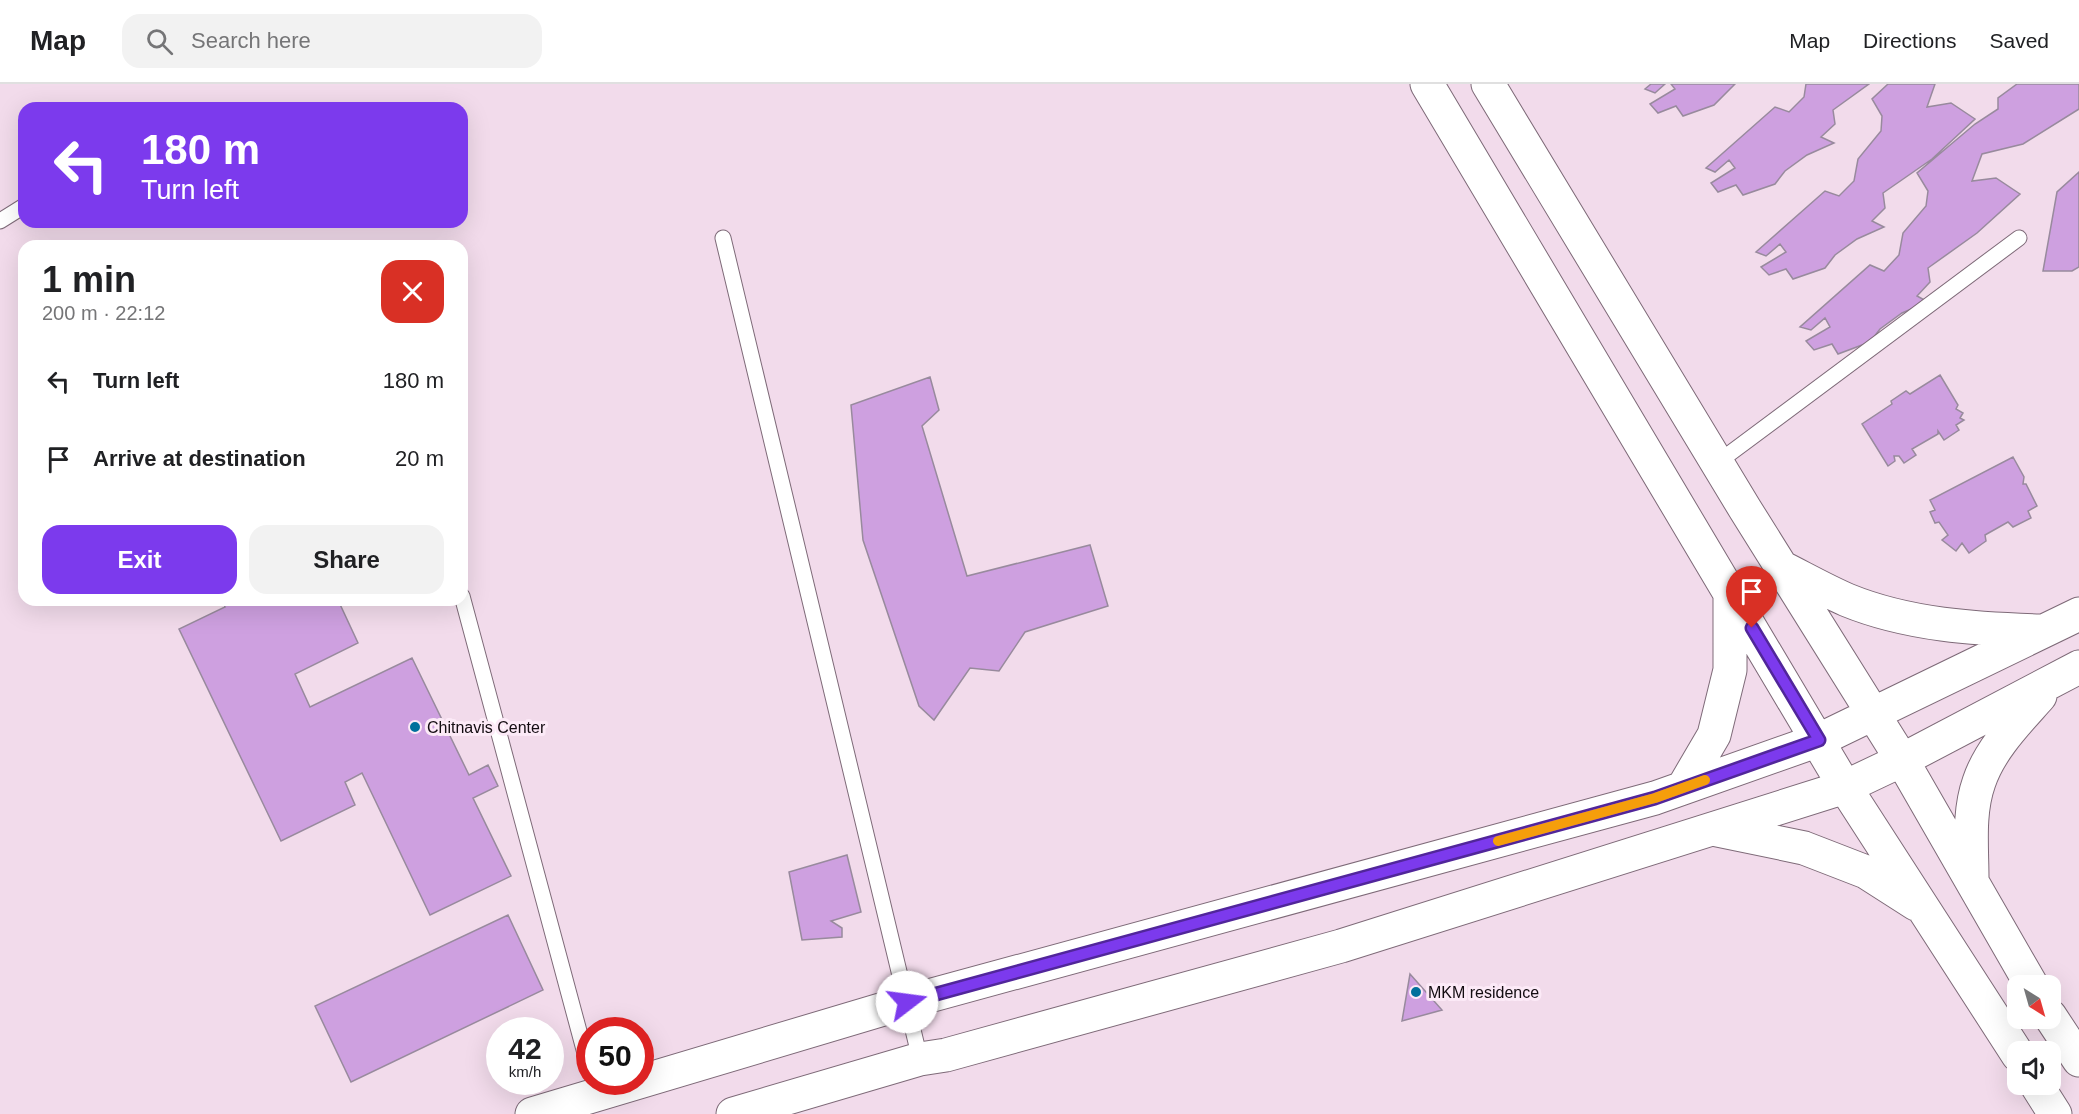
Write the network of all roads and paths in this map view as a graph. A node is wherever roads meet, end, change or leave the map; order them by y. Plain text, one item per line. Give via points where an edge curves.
1 (1427, 84) edge
2 (1488, 84) edge
3 (18, 210) edge
4 (0, 221) edge
5 (723, 238) dead end
6 (2019, 238) dead end
7 (1717, 463) junction
8 (1781, 567) junction
9 (1730, 591) junction
10 (465, 606) edge
11 (2079, 614) edge
12 (2044, 631) junction
13 (2066, 674) edge
14 (1873, 714) junction
15 (1819, 740) junction
16 (1902, 760) junction
17 (1845, 787) junction
18 (1683, 788) junction
19 (1711, 829) junction
20 (1972, 882) junction
21 (1925, 910) junction
22 (2026, 975) edge
23 (907, 1002) junction
24 (576, 1023) edge
25 (2059, 1029) edge
26 (2009, 1041) edge
27 (920, 1059) junction
28 (2079, 1060) edge
29 (654, 1067) edge
30 (576, 1091) edge
31 (2043, 1095) edge
32 (532, 1114) edge
33 (733, 1114) edge
34 (2055, 1114) edge

1 - 9 main road
2 - 7 main road
3 - 4 lane
5 - 23 lane
6 - 7 lane
7 - 8 main road
8 - 12 main road via 1848,600 1897,614 1967,628
8 - 14 main road
9 - 15 main road
9 - 18 main road via 1730,670 1714,735
10 - 24 lane
11 - 12 main road
12 - 14 main road
13 - 16 main road
13 - 20 main road via 2003,738 1979,782 1971,824
14 - 15 main road
14 - 16 main road
15 - 17 main road
15 - 18 main road
16 - 17 main road
16 - 20 main road
17 - 19 main road
17 - 21 main road
18 - 23 main road
19 - 21 main road via 1815,852 1866,872
19 - 27 main road via 1341,946
20 - 22 main road
21 - 26 main road
23 - 27 lane
23 - 29 main road
25 - 28 main road
27 - 33 main road
30 - 32 main road
31 - 34 main road

